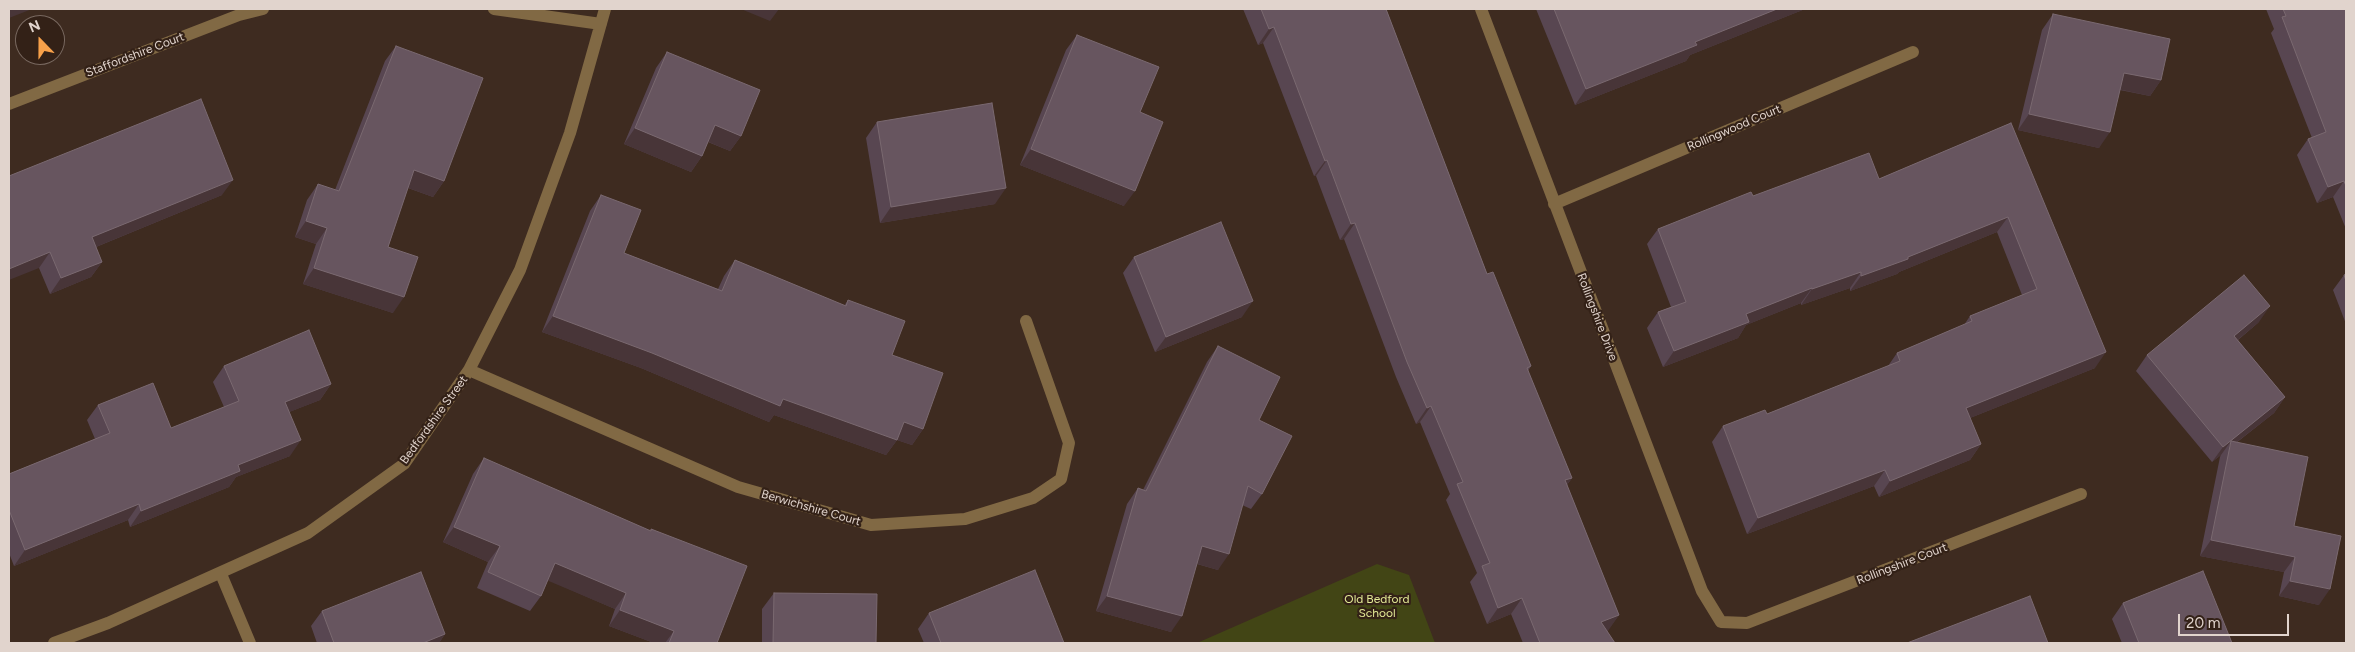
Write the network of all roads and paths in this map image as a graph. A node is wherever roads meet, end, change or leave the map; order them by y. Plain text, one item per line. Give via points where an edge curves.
1 (263, 9) edge
2 (494, 9) edge
3 (605, 9) edge
4 (1481, 9) edge
5 (601, 24) junction
6 (1913, 52) dead end
7 (9, 104) edge
8 (1554, 204) junction
9 (1026, 321) dead end
10 (469, 370) junction
11 (2081, 494) dead end
12 (221, 574) junction
13 (1721, 622) joint
14 (54, 643) edge
15 (250, 643) edge

1 - 7 street, Staffordshire Court via 239,15
2 - 5 street
3 - 5 street, Bedfordshire Street
4 - 8 street, Rollingshire Drive
5 - 10 street, Bedfordshire Street via 570,133 520,270
6 - 8 street, Rollingwood Court
8 - 13 street, Rollingshire Drive via 1702,591
9 - 10 street, Berwichshire Court via 1069,443 1061,479 1033,498 965,519 871,525 738,487
10 - 12 street, Bedfordshire Street via 404,464 308,533
11 - 13 street, Rollingshire Court via 1747,624
12 - 14 street, Bedfordshire Street
12 - 15 street

